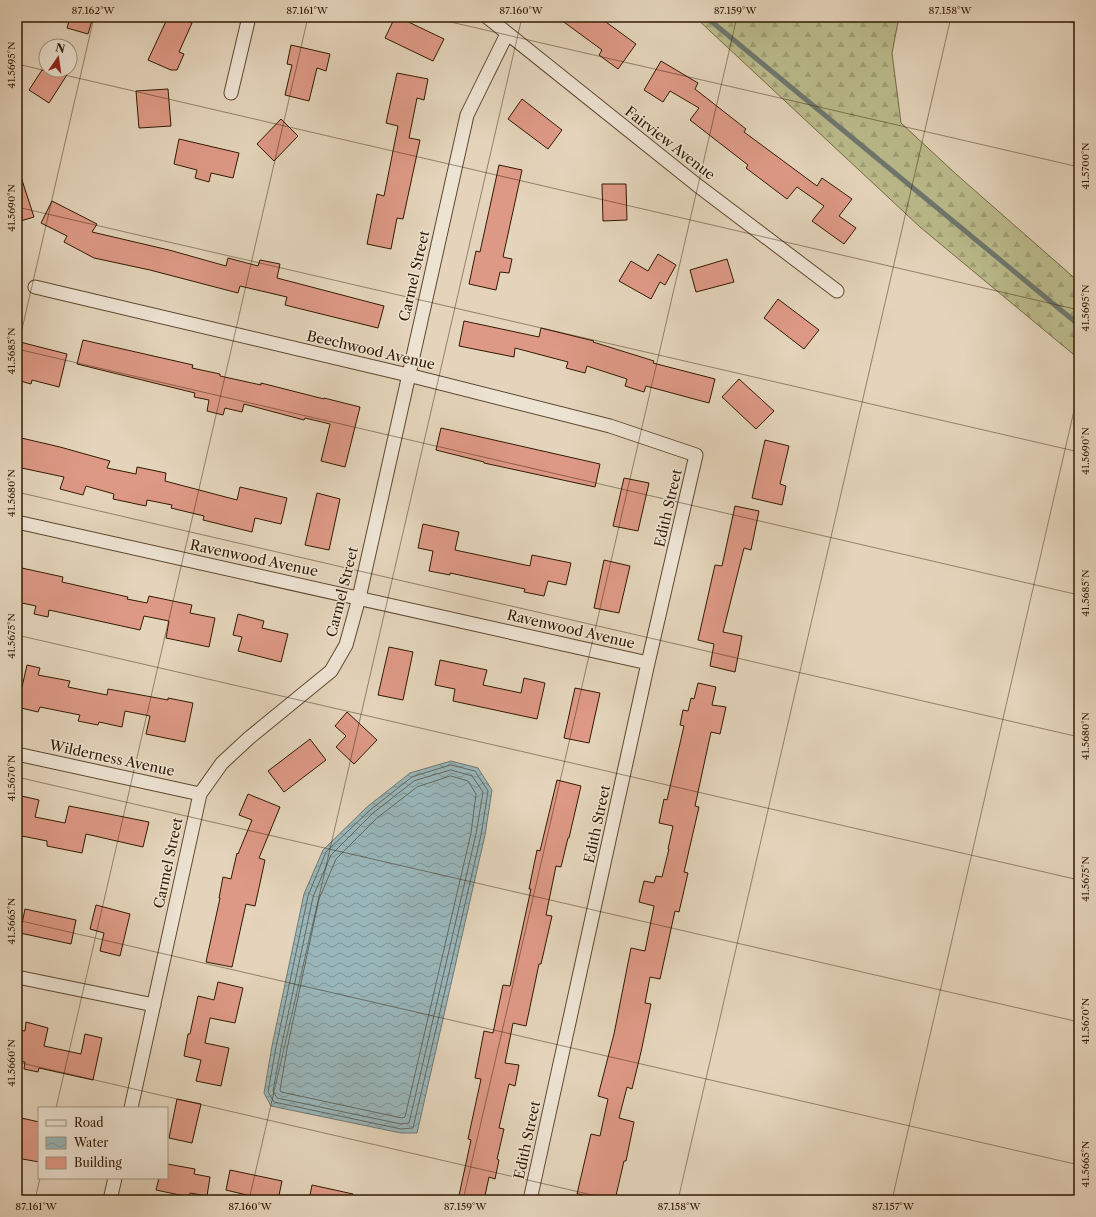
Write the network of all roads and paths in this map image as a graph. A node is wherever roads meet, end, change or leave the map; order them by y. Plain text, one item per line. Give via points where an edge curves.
1 (249, 17) edge
2 (487, 17) edge
3 (507, 34) junction
4 (231, 93) dead end
5 (35, 287) dead end
6 (837, 291) dead end
7 (408, 375) junction
8 (696, 455) joint
9 (17, 522) edge
10 (359, 598) junction
11 (648, 663) junction
12 (17, 754) edge
13 (200, 794) junction
14 (17, 977) edge
15 (154, 1005) junction
16 (131, 1107) edge
17 (115, 1179) edge
18 (110, 1200) edge
19 (530, 1200) edge

1 - 4 street
2 - 3 street, Fairview Avenue
3 - 6 street, Fairview Avenue via 691,180
3 - 7 street, Carmel Street via 467,115
5 - 7 street, Beechwood Avenue
7 - 8 street, Beechwood Avenue via 610,426
7 - 10 street, Carmel Street
8 - 11 street, Edith Street
9 - 10 street, Ravenwood Avenue
10 - 11 street, Ravenwood Avenue
10 - 13 street, Carmel Street via 346,645 331,670 222,763
11 - 19 street, Edith Street
12 - 13 street, Wilderness Avenue
13 - 15 street, Carmel Street
14 - 15 street
15 - 16 street, Carmel Street
17 - 18 street

